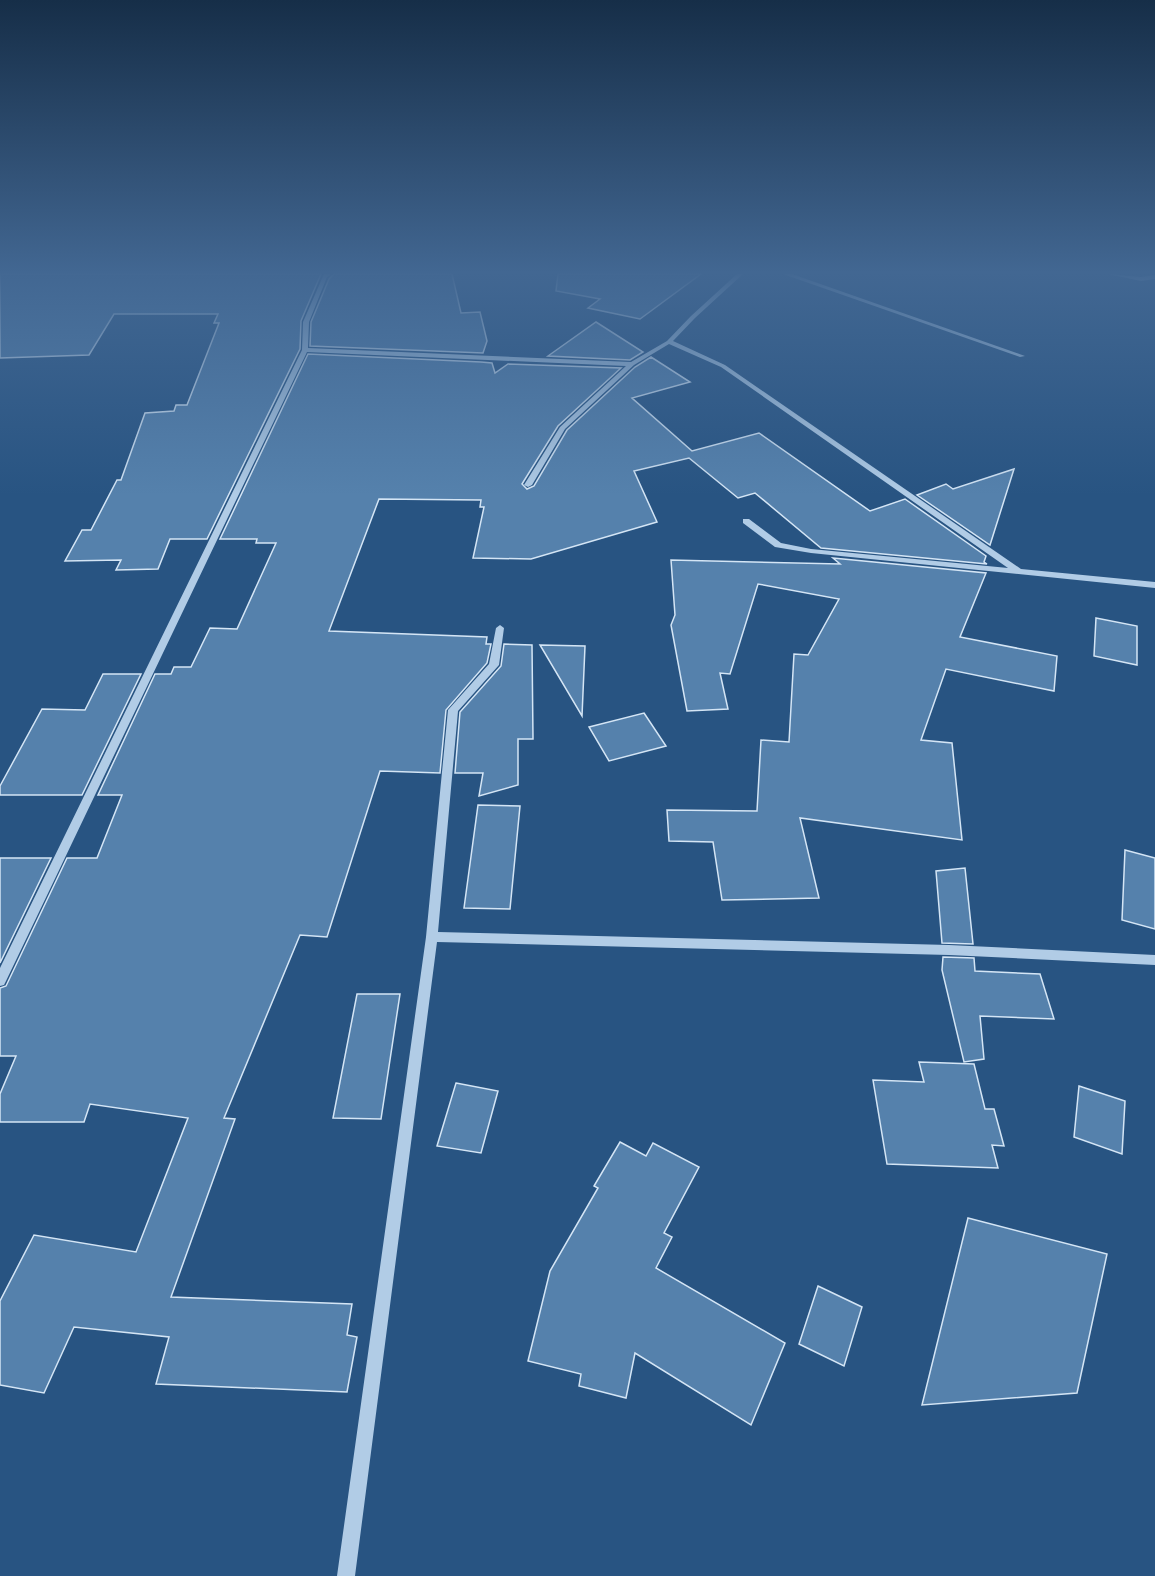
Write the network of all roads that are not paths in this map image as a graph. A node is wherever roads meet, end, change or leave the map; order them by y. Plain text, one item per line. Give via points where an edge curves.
1 (660, 348) edge
2 (681, 348) edge
3 (998, 348) edge
4 (305, 350) joint
5 (1022, 356) dead end
6 (632, 364) junction
7 (528, 485) dead end
8 (746, 521) dead end
9 (1021, 573) junction
10 (1155, 585) edge
11 (501, 628) dead end
12 (432, 936) junction
13 (1155, 960) edge
14 (0, 981) edge
15 (346, 1576) edge

1 - 6 street
2 - 9 street via 723,366
3 - 5 street
4 - 6 street
4 - 14 street
6 - 7 street via 562,428
8 - 9 street via 778,544 811,551
9 - 10 street
11 - 12 street via 494,665 453,710
12 - 13 street via 949,950
12 - 15 street

